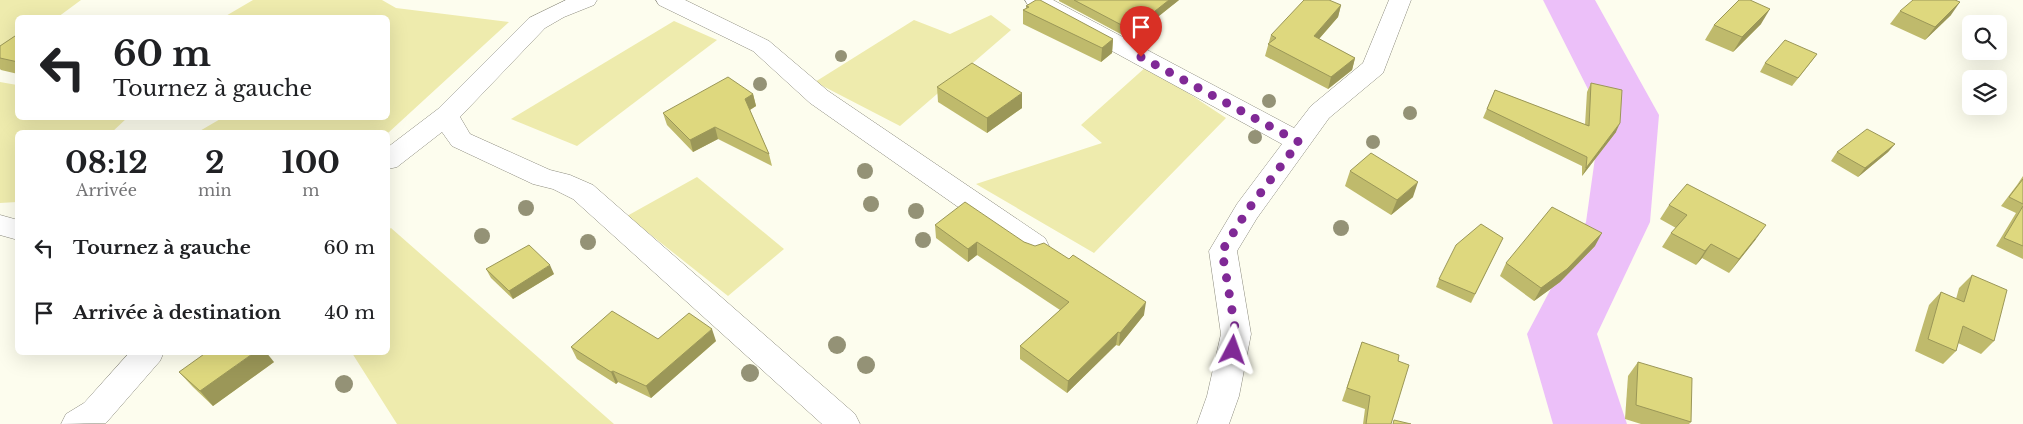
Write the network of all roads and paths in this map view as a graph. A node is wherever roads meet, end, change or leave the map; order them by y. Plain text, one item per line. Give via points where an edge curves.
1 (586, 0) edge
2 (667, 0) edge
3 (1036, 0) edge
4 (1400, 0) edge
5 (447, 115) junction
6 (1299, 142) junction
7 (390, 158) edge
8 (0, 225) edge
9 (15, 229) edge
10 (1035, 246) edge
11 (146, 355) edge
12 (77, 424) edge
13 (844, 424) edge
14 (1213, 424) edge

1 - 5 street via 537,23
2 - 10 street via 761,46 819,97
3 - 6 street
4 - 6 street via 1374,67 1320,112
5 - 7 street
5 - 13 street via 461,140 583,192
6 - 14 street via 1247,211 1222,251 1236,334 1223,396
8 - 9 street
11 - 12 street via 95,413

